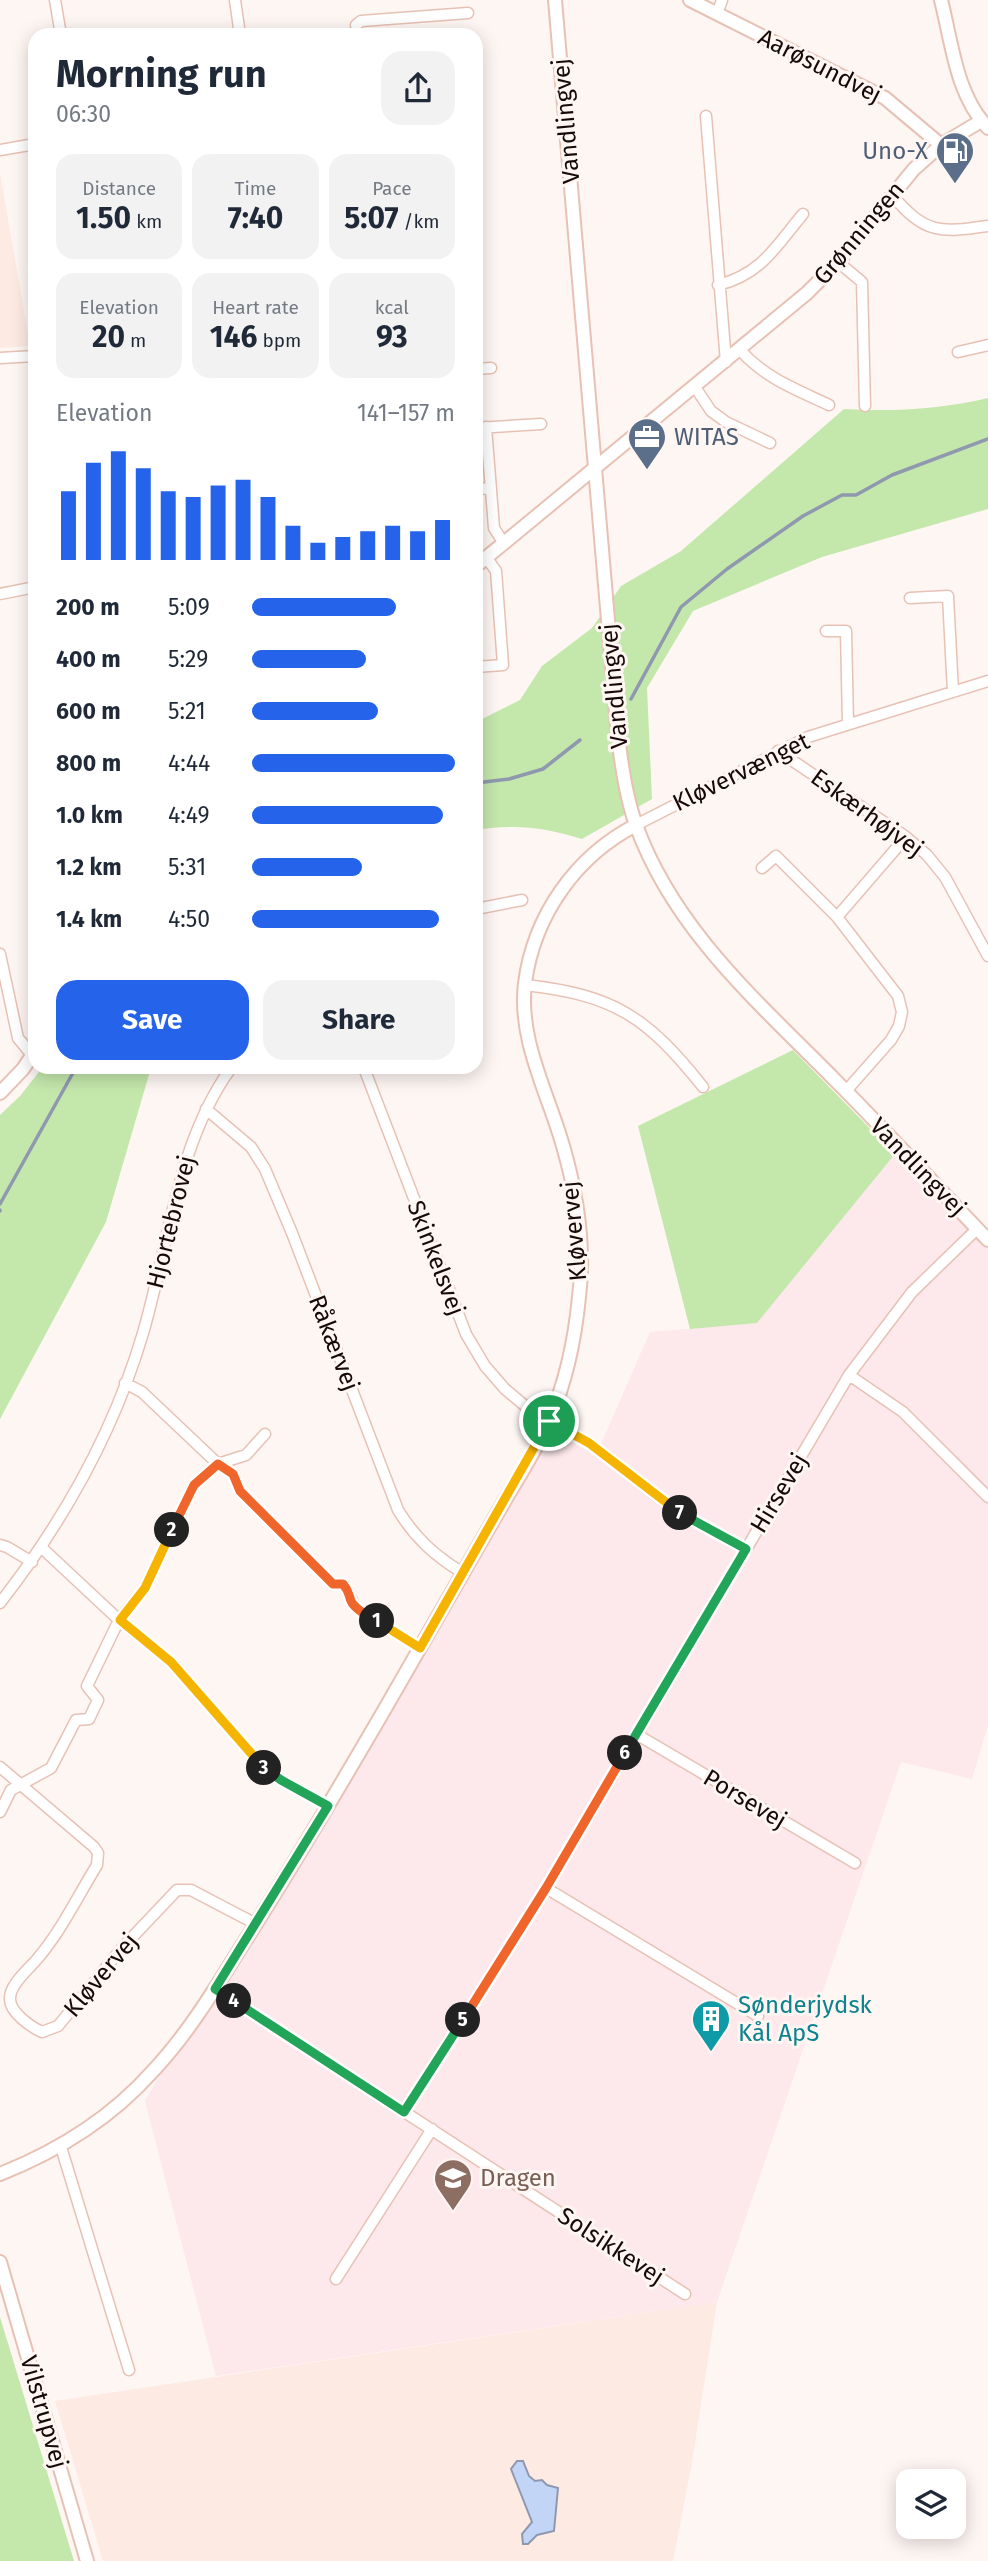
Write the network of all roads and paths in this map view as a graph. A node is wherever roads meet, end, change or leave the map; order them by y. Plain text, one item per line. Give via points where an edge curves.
1 (55, 0) edge
2 (235, 0) edge
3 (555, 0) edge
4 (690, 0) edge
5 (722, 0) edge
6 (941, 0) edge
7 (468, 13) dead end
8 (717, 14) junction
9 (60, 28) edge
10 (239, 28) edge
11 (357, 28) edge
12 (706, 116) dead end
13 (985, 125) edge
14 (28, 145) edge
15 (942, 145) junction
16 (0, 150) edge
17 (892, 195) junction
18 (803, 214) dead end
19 (988, 226) edge
20 (838, 262) junction
21 (718, 285) junction
22 (988, 345) edge
23 (740, 350) junction
24 (958, 352) dead end
25 (28, 356) edge
26 (0, 358) edge
27 (726, 362) junction
28 (491, 368) dead end
29 (483, 369) edge
30 (695, 387) junction
31 (829, 405) dead end
32 (865, 405) dead end
33 (541, 424) dead end
34 (483, 428) edge
35 (483, 440) edge
36 (770, 443) dead end
37 (596, 469) junction
38 (491, 488) junction
39 (483, 489) edge
40 (503, 542) junction
41 (483, 559) edge
42 (483, 562) edge
43 (28, 588) edge
44 (0, 594) edge
45 (910, 598) dead end
46 (826, 631) dead end
47 (483, 667) edge
48 (988, 681) edge
49 (953, 692) junction
50 (848, 724) junction
51 (778, 751) junction
52 (636, 825) junction
53 (906, 837) junction
54 (762, 868) dead end
55 (522, 900) dead end
56 (483, 908) edge
57 (837, 916) junction
58 (0, 954) edge
59 (988, 956) edge
60 (525, 985) junction
61 (28, 1047) edge
62 (28, 1060) edge
63 (227, 1074) edge
64 (366, 1074) edge
65 (703, 1087) dead end
66 (846, 1091) junction
67 (0, 1093) edge
68 (206, 1109) junction
69 (977, 1228) junction
70 (988, 1240) edge
71 (849, 1376) junction
72 (125, 1383) junction
73 (549, 1421) junction
74 (265, 1434) dead end
75 (218, 1464) junction
76 (988, 1497) edge
77 (0, 1545) edge
78 (42, 1548) junction
79 (746, 1549) junction
80 (32, 1562) junction
81 (463, 1573) junction
82 (0, 1603) edge
83 (120, 1620) junction
84 (420, 1648) junction
85 (636, 1734) junction
86 (0, 1767) edge
87 (19, 1784) junction
88 (328, 1806) junction
89 (0, 1812) edge
90 (855, 1863) dead end
91 (546, 1888) junction
92 (256, 1924) junction
93 (215, 1989) junction
94 (758, 2016) dead end
95 (404, 2112) junction
96 (432, 2129) junction
97 (61, 2147) junction
98 (0, 2174) edge
99 (0, 2262) edge
100 (337, 2279) dead end
101 (685, 2294) dead end
102 (130, 2370) dead end
103 (87, 2561) edge

1 - 9 street
2 - 10 street
3 - 37 street, Vandlingvej
4 - 8 street, Aarøsundvej
5 - 8 street
6 - 13 street via 961,80
7 - 11 street via 361,21
8 - 15 street, Aarøsundvej via 885,97
12 - 21 street
13 - 15 street, Grønningen
14 - 16 street
15 - 17 street, Grønningen
17 - 19 street via 919,223 939,230
17 - 20 street, Grønningen
18 - 21 street via 759,266
20 - 23 street, Grønningen
20 - 32 street via 862,282
21 - 27 street
22 - 24 street
23 - 27 street, Grønningen
23 - 31 street via 772,378
25 - 26 street
27 - 30 street, Grønningen
28 - 29 street
30 - 36 street via 711,411
30 - 37 street, Grønningen
33 - 34 street
35 - 38 street
37 - 40 street, Grønningen
37 - 52 street, Vandlingvej via 618,737
38 - 39 street
38 - 40 street via 494,528
40 - 41 street, Grønningen
42 - 47 street via 496,571 503,666
43 - 44 street
45 - 49 street via 948,596
46 - 50 street via 846,631
48 - 49 street, Kløvervænget
49 - 50 street, Kløvervænget
50 - 51 street, Kløvervænget
51 - 52 street, Kløvervænget
51 - 53 street, Eskærhøjvej
52 - 60 street, Kløvervej via 598,848 574,872 545,917
52 - 66 street, Vandlingvej via 685,921 727,971
53 - 57 street
53 - 59 street, Eskærhøjvej via 946,877
54 - 57 street via 776,856
55 - 56 street
57 - 66 street via 898,996 902,1012 891,1040
58 - 61 street via 18,1038
60 - 65 street via 585,995 617,1007 651,1028
60 - 73 street, Kløvervej via 533,1057 563,1147 578,1213 580,1291 575,1333
62 - 67 street
63 - 68 street, Hjortebrovej
64 - 73 street, Skinkelsvej via 466,1334 505,1389
66 - 69 street, Vandlingvej
68 - 72 street, Hjortebrovej via 191,1145 143,1334
68 - 81 street, Råkærvej via 251,1147 265,1169 398,1510 420,1542
69 - 70 street, Vandlingvej
69 - 71 street, Hirsevej via 912,1292
71 - 76 street via 903,1412
71 - 79 street, Hirsevej
72 - 75 street via 142,1392
72 - 78 street, Hjortebrovej via 96,1453
73 - 79 street, Skinkelsvej via 589,1443 679,1513
73 - 81 street, Kløvervej
74 - 75 street via 246,1455
75 - 83 street via 194,1485 145,1588
75 - 84 street via 233,1474 240,1491 333,1584 343,1584 358,1609
77 - 80 street
78 - 80 street, Hjortebrovej
78 - 83 street
79 - 85 street, Hirsevej
80 - 82 street, Hjortebrovej
81 - 84 street, Kløvervej
83 - 87 street via 88,1686 98,1700 89,1719 76,1720 51,1768
83 - 88 street via 171,1662 263,1767
84 - 88 street, Kløvervej
85 - 90 street, Porsevej
85 - 91 street, Hirsevej
86 - 87 street
87 - 89 street
87 - 92 street, Kløvervej via 98,1853 97,1865 44,1951 11,1991 14,2011 35,2029 42,2032 58,2025 177,1890 191,1890
88 - 92 street, Kløvervej
91 - 94 street
91 - 95 street, Hirsevej
92 - 93 street, Kløvervej
93 - 95 street, Solsikkevej
93 - 97 street, Kløvervej via 150,2075 99,2121
95 - 96 street, Solsikkevej
96 - 100 street
96 - 101 street, Solsikkevej
97 - 98 street, Kløvervej
97 - 102 street
99 - 103 street, Vilstrupvej

